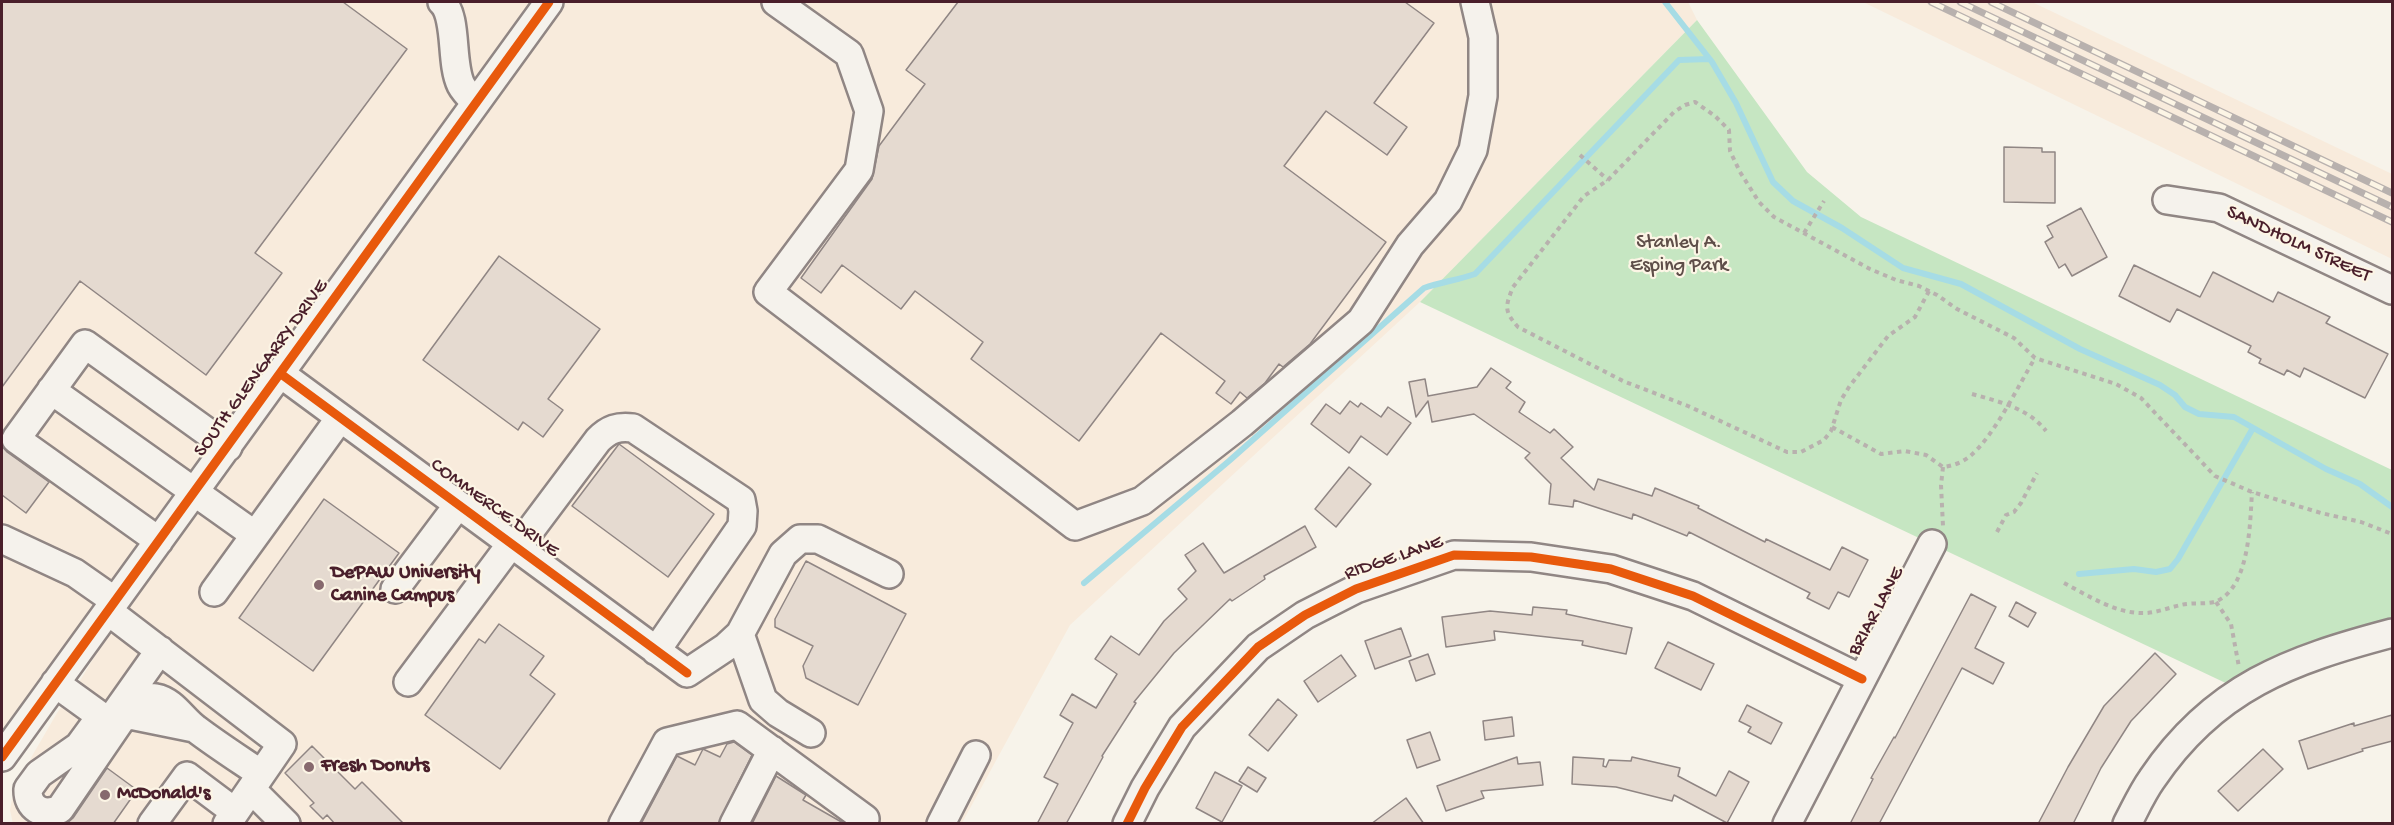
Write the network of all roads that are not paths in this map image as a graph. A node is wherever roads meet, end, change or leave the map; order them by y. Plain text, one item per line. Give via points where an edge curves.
1 (442, 2) edge
2 (549, 2) edge
3 (777, 2) edge
4 (1475, 2) edge
5 (476, 104) junction
6 (2167, 200) dead end
7 (2392, 290) edge
8 (281, 374) junction
9 (51, 390) junction
10 (340, 418) junction
11 (228, 447) junction
12 (194, 492) junction
13 (458, 505) junction
14 (255, 536) junction
15 (1938, 536) road end
16 (2, 539) edge
17 (159, 541) junction
18 (514, 546) junction
19 (889, 574) dead end
20 (395, 589) dead end
21 (214, 592) dead end
22 (112, 606) junction
23 (2392, 633) edge
24 (740, 634) junction
25 (160, 650) junction
26 (656, 651) junction
27 (1862, 679) junction
28 (408, 682) dead end
29 (55, 683) junction
30 (113, 715) junction
31 (811, 733) dead end
32 (772, 750) junction
33 (976, 755) dead end
34 (2, 758) edge
35 (256, 781) junction
36 (231, 818) edge
37 (866, 822) edge
38 (152, 824) edge
39 (286, 824) edge
40 (623, 824) edge
41 (734, 824) edge
42 (941, 824) edge
43 (1127, 824) edge
44 (1786, 824) edge
45 (2127, 824) edge

1 - 5 street via 452,25 453,55 461,86
2 - 5 street, SOUTH GLENGARRY DRIVE
3 - 4 street via 849,54 869,111 859,170 768,292 1075,526 1142,501 1242,423 1361,321 1410,245 1448,201 1473,150 1483,96 1483,37
5 - 8 street, SOUTH GLENGARRY DRIVE
6 - 7 street, SANDHOLM STREET via 2219,208
8 - 10 street, COMMERCE DRIVE
8 - 11 street, SOUTH GLENGARRY DRIVE
9 - 11 street via 85,344
9 - 12 street
9 - 17 street via 16,439
10 - 13 street, COMMERCE DRIVE
10 - 14 street
11 - 12 street, SOUTH GLENGARRY DRIVE
12 - 14 street
12 - 17 street, SOUTH GLENGARRY DRIVE
13 - 18 street, COMMERCE DRIVE
13 - 20 street
14 - 21 street
15 - 27 street, BRIAR LANE
16 - 22 street via 75,573
17 - 22 street, SOUTH GLENGARRY DRIVE
18 - 26 street, COMMERCE DRIVE
18 - 26 street via 606,431 620,427 633,428 741,500 742,526
18 - 28 street
19 - 24 street via 818,539 800,539 783,554
22 - 25 street
22 - 29 street, SOUTH GLENGARRY DRIVE
23 - 45 street via 2330,649 2274,671 2225,701 2184,738 2151,780
24 - 26 street, COMMERCE DRIVE via 687,673
24 - 31 street via 763,700
25 - 30 street via 109,722
25 - 35 street via 282,744
27 - 43 street, RIDGE LANE via 1693,596 1611,569 1531,557 1454,555 1356,589 1305,615 1258,647 1182,727
27 - 44 street, BRIAR LANE
29 - 30 street
29 - 34 street, SOUTH GLENGARRY DRIVE
30 - 35 street via 137,701 155,698 169,705
32 - 37 street
32 - 40 street via 737,724 666,742
32 - 41 street
33 - 42 street
35 - 36 street
35 - 39 street
36 - 38 street via 188,776

